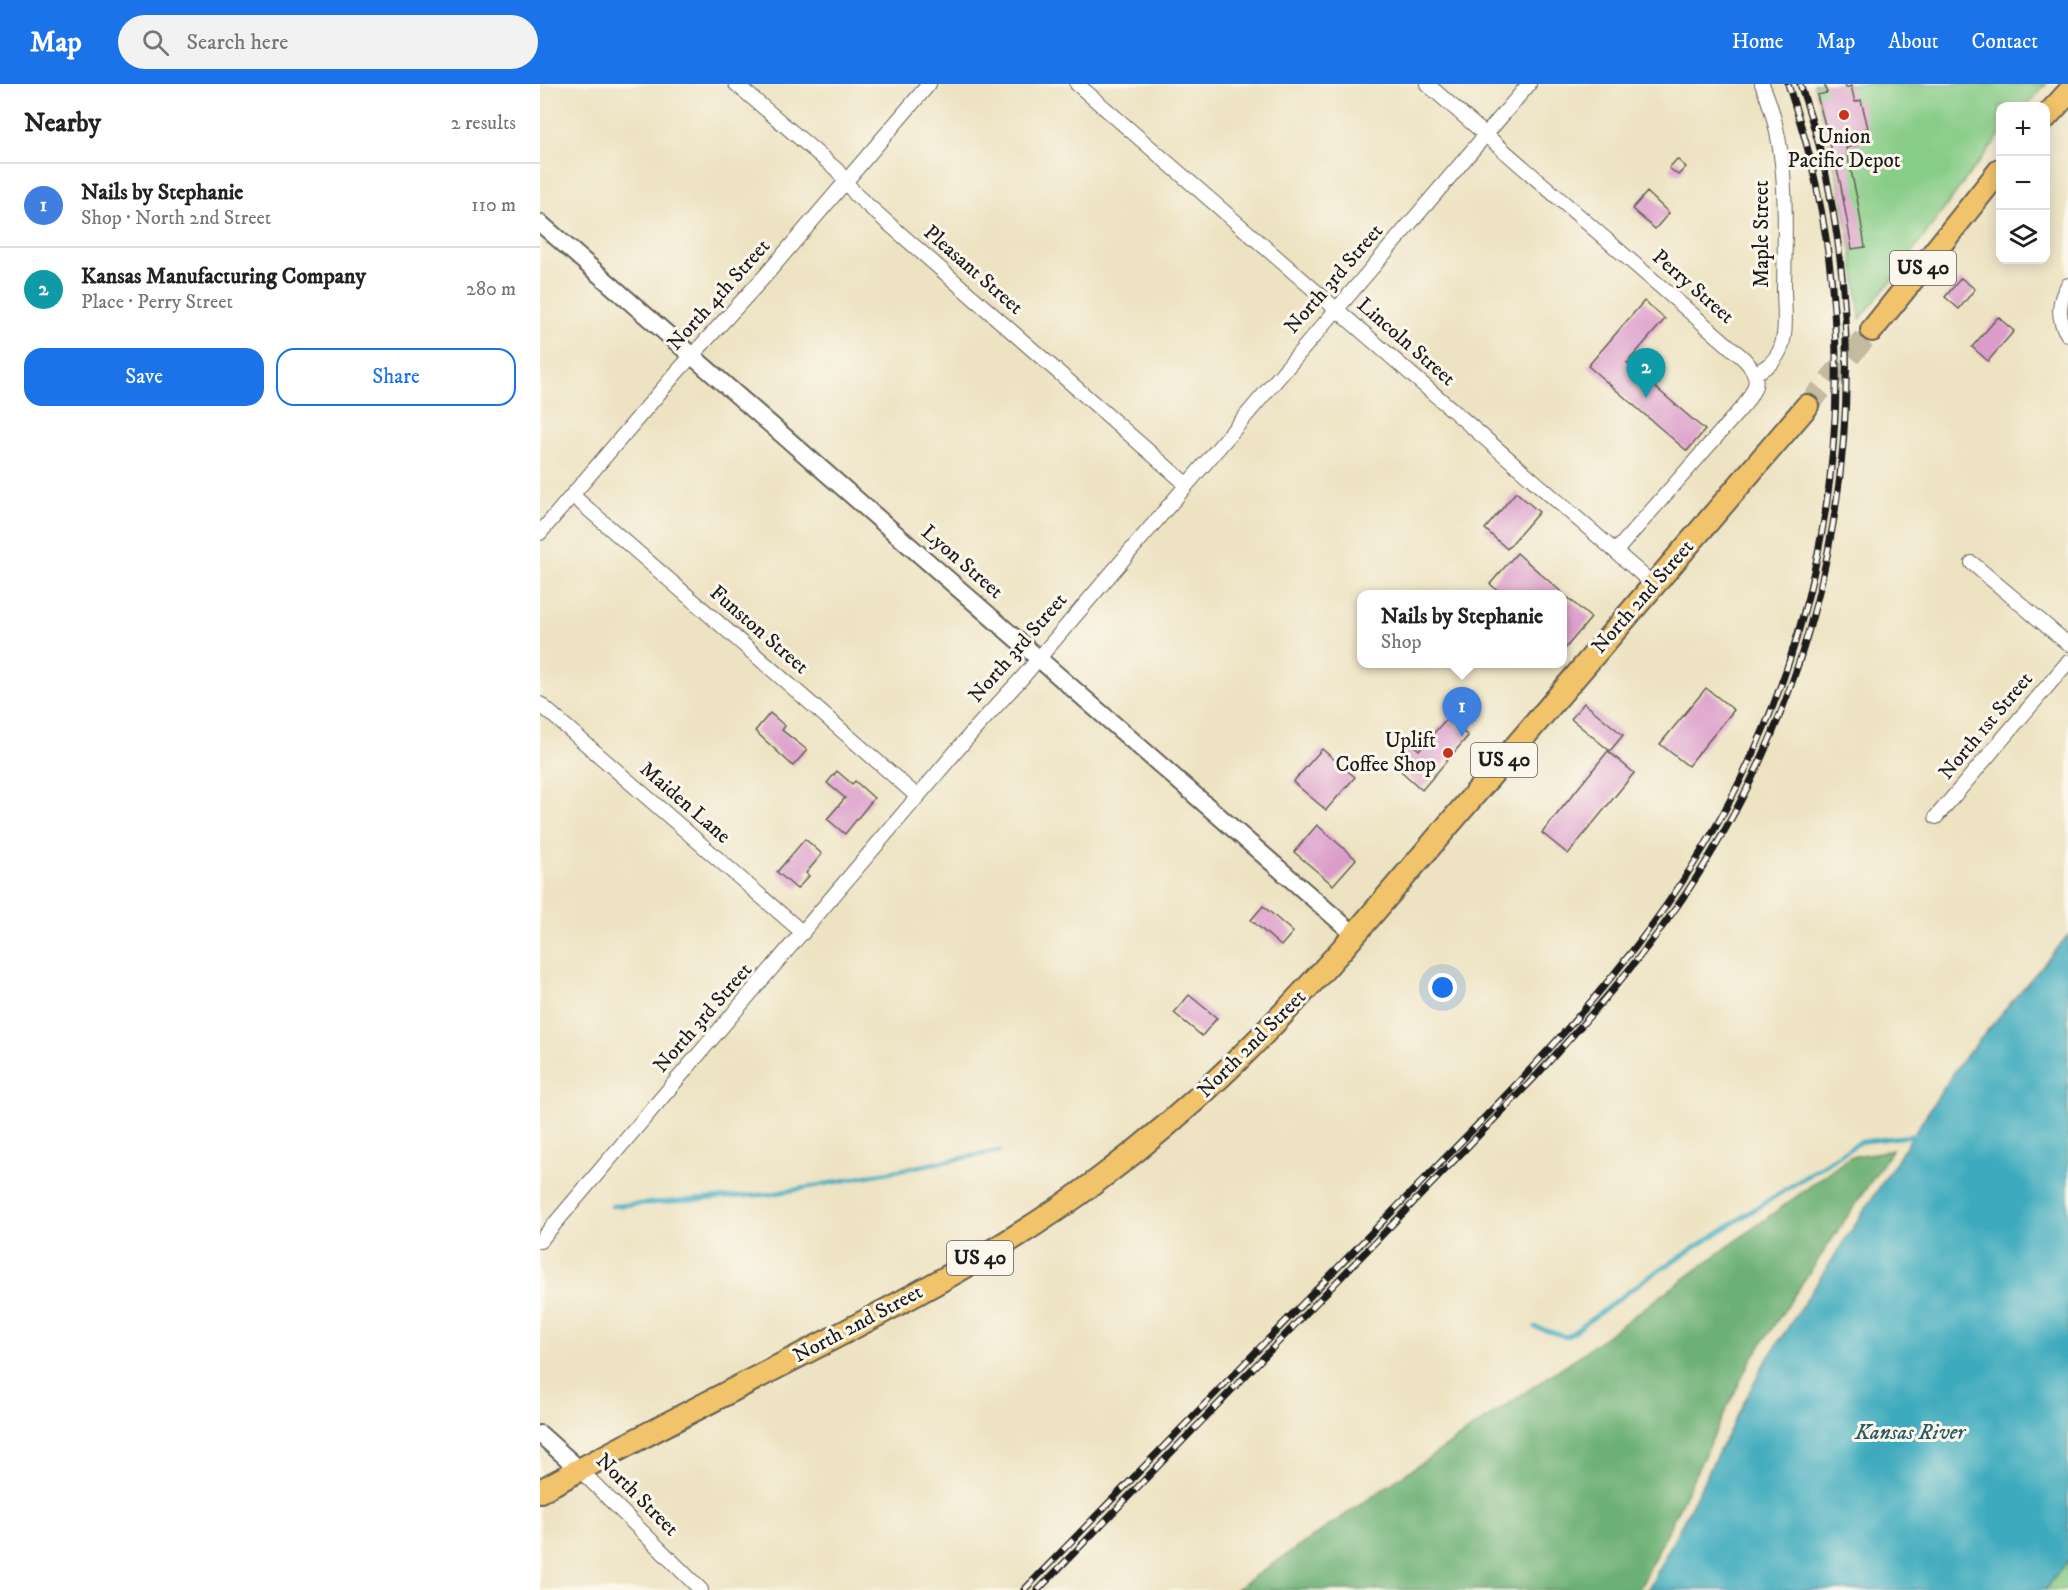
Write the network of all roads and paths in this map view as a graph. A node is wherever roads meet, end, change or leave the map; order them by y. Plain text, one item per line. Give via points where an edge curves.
1 (736, 84) edge
2 (929, 84) edge
3 (1077, 84) edge
4 (1427, 84) edge
5 (1529, 84) edge
6 (1762, 84) edge
7 (2068, 93) edge
8 (2050, 113) edge
9 (1485, 135) junction
10 (1996, 176) edge
11 (845, 182) junction
12 (540, 223) edge
13 (2068, 285) edge
14 (1336, 309) junction
15 (1872, 330) tunnel mouth
16 (2068, 335) edge
17 (692, 357) junction
18 (1755, 373) junction
19 (1807, 406) tunnel mouth
20 (1186, 484) junction
21 (572, 495) junction
22 (540, 533) edge
23 (1616, 551) junction
24 (1972, 563) dead end
25 (1654, 585) junction
26 (2068, 644) edge
27 (1038, 659) junction
28 (2068, 662) edge
29 (540, 704) edge
30 (918, 797) junction
31 (1936, 817) dead end
32 (803, 933) junction
33 (1355, 935) junction
34 (540, 1241) edge
35 (540, 1434) edge
36 (580, 1470) junction
37 (540, 1491) edge
38 (701, 1590) edge

1 - 11 street, Pleasant Street via 837,170
2 - 11 street, North 4th Street
3 - 14 street, Lincoln Street
4 - 9 street, Perry Street
5 - 9 street, North 3rd Street
6 - 18 street, Maple Street via 1785,183 1784,314 1779,353
7 - 8 highway
9 - 14 street, North 3rd Street
9 - 18 street, Perry Street via 1744,359
10 - 15 highway, US 40
11 - 17 street, North 4th Street
11 - 20 street, Pleasant Street
12 - 17 street, Lyon Street
13 - 16 street via 2060,311
14 - 20 street, North 3rd Street
14 - 23 street, Lincoln Street
17 - 21 street, North 4th Street
17 - 27 street, Lyon Street
18 - 23 street via 1757,381 1745,404
19 - 25 highway, North 2nd Street / US 40
20 - 27 street, North 3rd Street
21 - 22 street, North 4th Street
21 - 30 street, Funston Street
23 - 25 street, Lincoln Street
24 - 26 street
25 - 33 highway, North 2nd Street / US 40
27 - 30 street, North 3rd Street
27 - 33 street, Lyon Street
28 - 31 street, North 1st Street
29 - 32 street, Maiden Lane
30 - 32 street, North 3rd Street
32 - 34 street, North 3rd Street
33 - 36 highway, North 2nd Street / US 40 via 1220,1079 1136,1151 1058,1209 927,1288
35 - 36 street, North Street
36 - 37 highway, North 2nd Street / US 40
36 - 38 street, North Street

